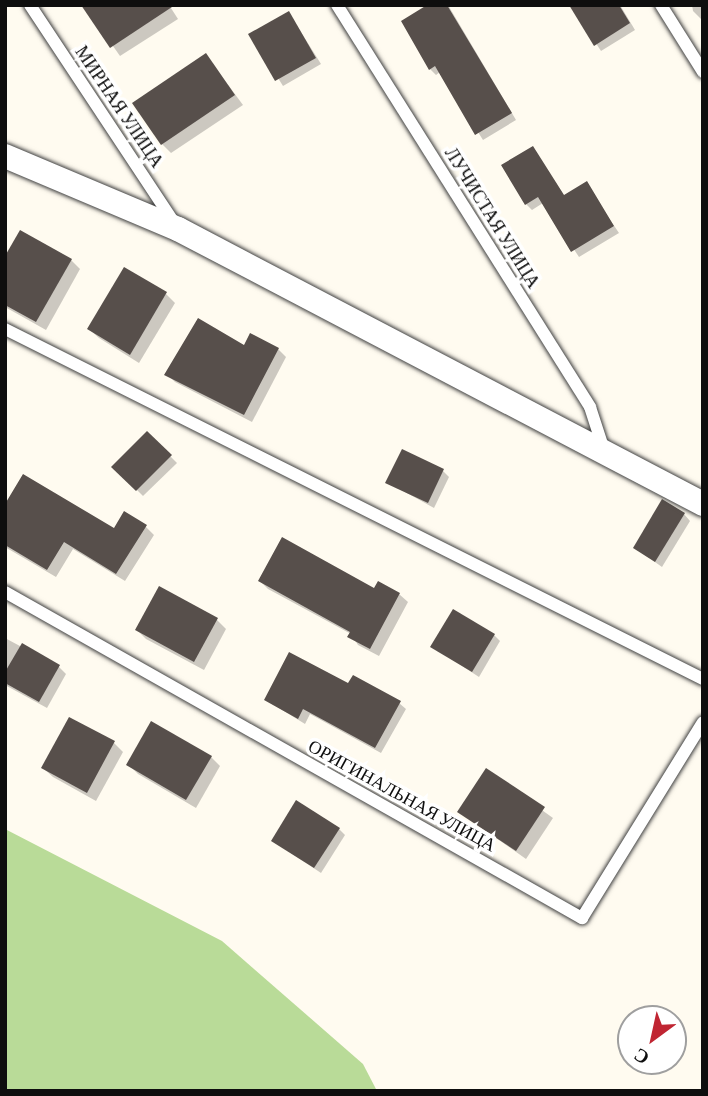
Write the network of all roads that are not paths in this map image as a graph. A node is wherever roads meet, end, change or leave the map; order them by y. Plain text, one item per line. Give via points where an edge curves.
1 (30, 5) edge
2 (337, 5) edge
3 (661, 5) edge
4 (703, 72) edge
5 (5, 156) edge
6 (178, 229) junction
7 (5, 329) edge
8 (606, 454) junction
9 (703, 504) edge
10 (5, 592) edge
11 (703, 680) edge
12 (703, 722) edge

1 - 6 lane, МИРНАЯ УЛИЦА
2 - 8 lane, ЛУЧИСТАЯ УЛИЦА via 590,407
3 - 4 lane
5 - 6 street
6 - 8 street
7 - 11 lane
8 - 9 street
10 - 12 lane, ОРИГИНАЛЬНАЯ УЛИЦА via 582,918

